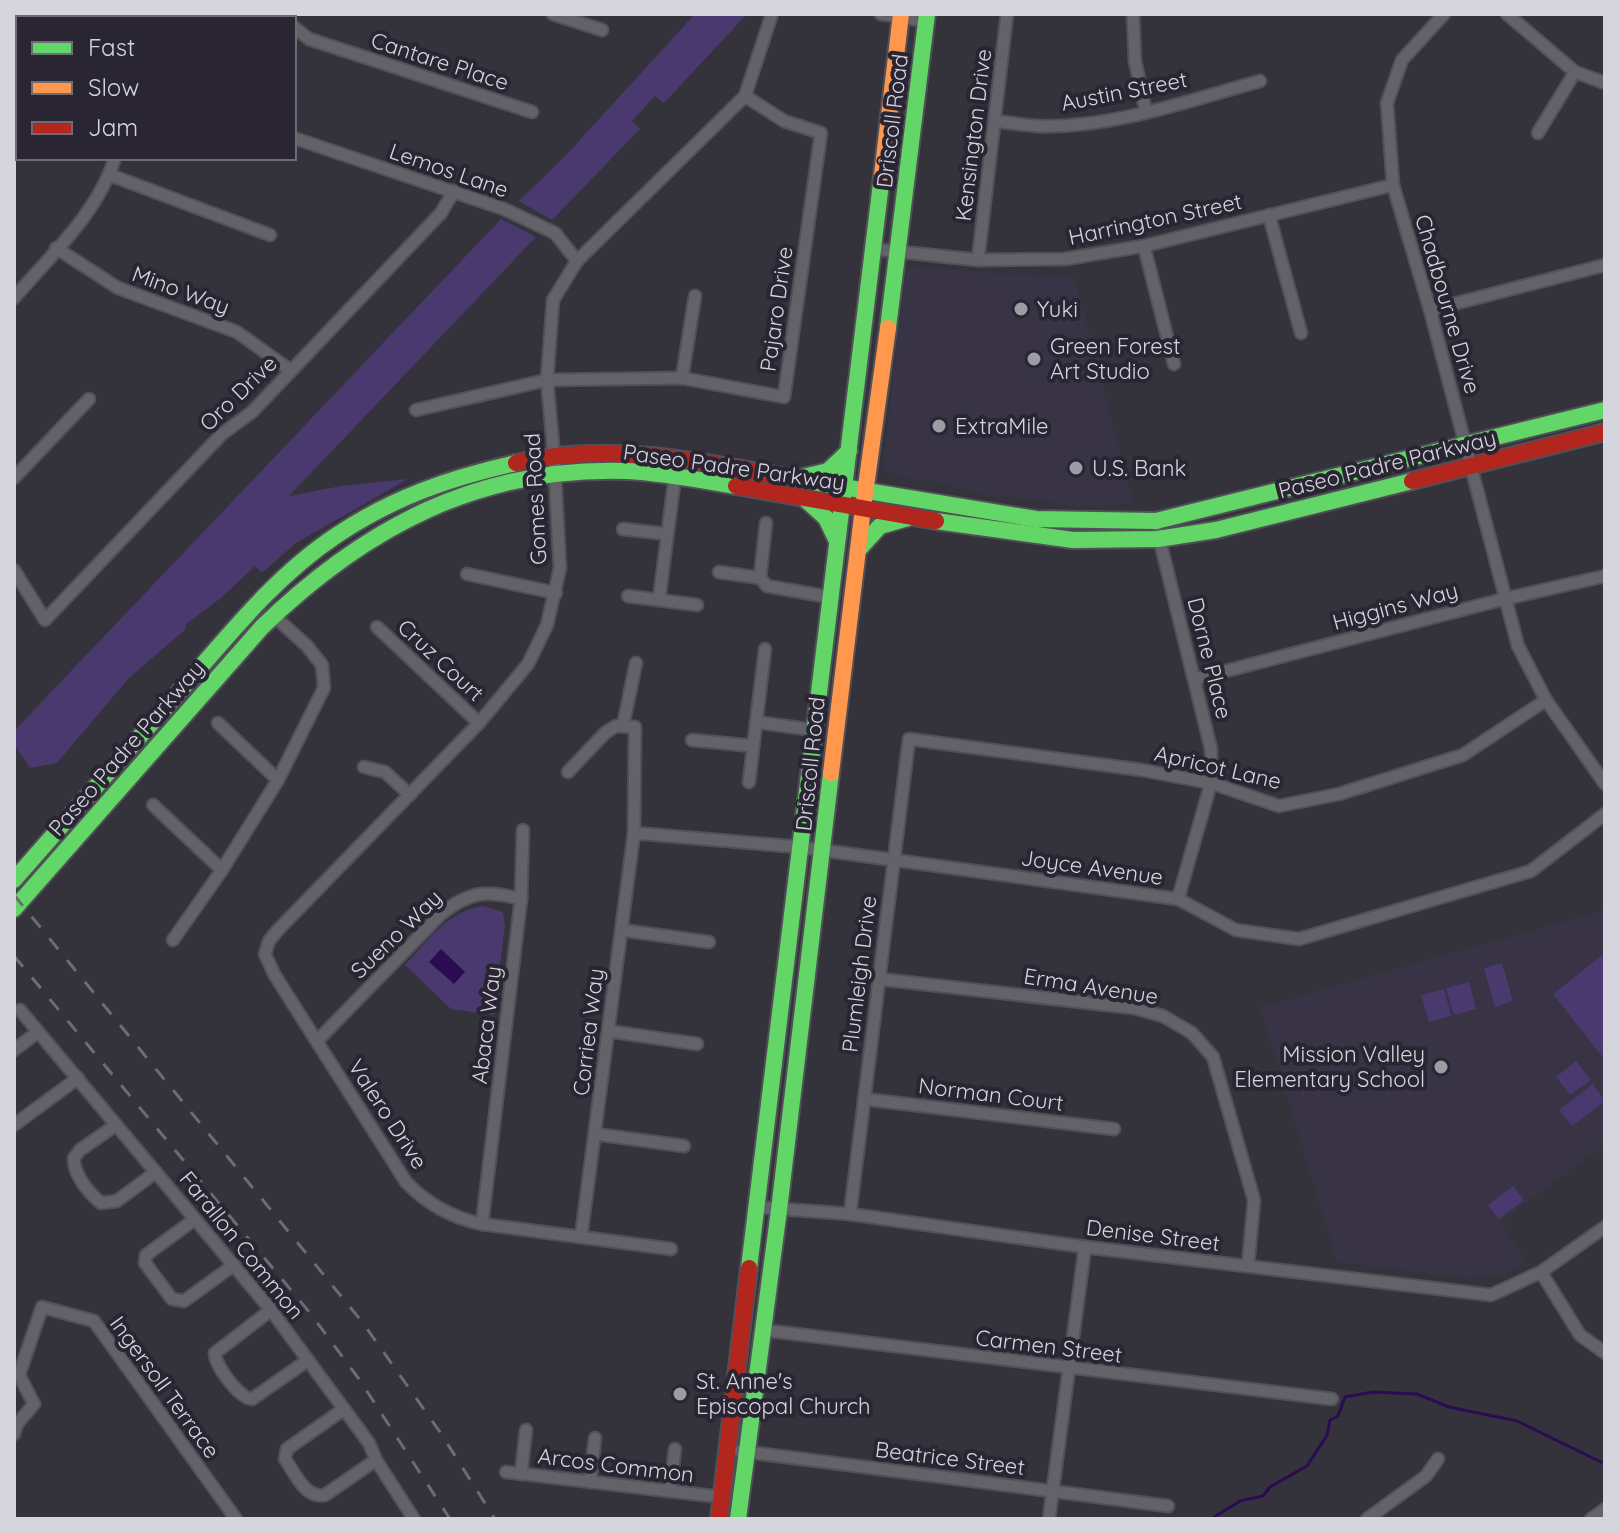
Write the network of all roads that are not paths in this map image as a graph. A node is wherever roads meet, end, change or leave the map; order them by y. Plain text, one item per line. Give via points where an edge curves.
1 (553, 14) edge
2 (772, 14) edge
3 (881, 14) edge
4 (1007, 14) edge
5 (1133, 14) edge
6 (1444, 14) edge
7 (1507, 14) edge
8 (901, 15) edge
9 (927, 17) edge
10 (296, 29) edge
11 (602, 30) dead end
12 (1575, 72) junction
13 (1260, 81) dead end
14 (1605, 83) edge
15 (745, 96) junction
16 (532, 112) dead end
17 (1146, 112) junction
18 (995, 121) junction
19 (1538, 133) dead end
20 (296, 139) edge
21 (114, 160) edge
22 (110, 175) junction
23 (1393, 185) junction
24 (454, 191) junction
25 (1269, 215) junction
26 (270, 235) dead end
27 (1144, 246) junction
28 (56, 248) junction
29 (873, 249) junction
30 (899, 253) junction
31 (978, 260) junction
32 (577, 261) junction
33 (1605, 265) edge
34 (695, 296) dead end
35 (14, 298) edge
36 (1430, 310) junction
37 (1301, 333) dead end
38 (1174, 364) dead end
39 (290, 370) junction
40 (682, 378) junction
41 (547, 380) junction
42 (89, 399) dead end
43 (416, 410) dead end
44 (1605, 410) edge
45 (1605, 432) edge
46 (1466, 445) junction
47 (849, 451) junction
48 (871, 454) junction
49 (554, 456) junction
50 (1472, 466) junction
51 (555, 474) junction
52 (675, 476) junction
53 (14, 478) edge
54 (796, 478) junction
55 (844, 487) junction
56 (865, 491) junction
57 (803, 498) junction
58 (909, 498) junction
59 (842, 505) junction
60 (863, 508) junction
61 (913, 517) junction
62 (1156, 521) junction
63 (766, 523) dead end
64 (623, 529) dead end
65 (667, 534) junction
66 (1159, 539) junction
67 (837, 540) junction
68 (328, 542) junction
69 (858, 550) junction
70 (14, 570) edge
71 (719, 572) dead end
72 (467, 574) dead end
73 (1605, 576) edge
74 (760, 578) junction
75 (556, 593) junction
76 (628, 596) dead end
77 (829, 597) junction
78 (1504, 599) junction
79 (659, 600) junction
80 (697, 605) dead end
81 (273, 615) junction
82 (377, 627) dead end
83 (765, 649) dead end
84 (636, 663) dead end
85 (1195, 679) junction
86 (1546, 700) junction
87 (756, 722) junction
88 (218, 723) dead end
89 (479, 723) junction
90 (623, 726) junction
91 (814, 730) junction
92 (909, 739) joint
93 (692, 740) dead end
94 (753, 746) junction
95 (364, 767) dead end
96 (568, 772) dead end
97 (278, 780) junction
98 (749, 782) dead end
99 (1211, 783) junction
100 (1605, 784) edge
101 (410, 795) junction
102 (153, 805) dead end
103 (1605, 814) edge
104 (523, 830) dead end
105 (634, 833) junction
106 (799, 847) junction
107 (823, 851) junction
108 (894, 861) junction
109 (222, 870) junction
110 (14, 880) edge
111 (521, 899) junction
112 (1178, 899) junction
113 (14, 909) edge
114 (621, 930) junction
115 (173, 940) dead end
116 (709, 942) dead end
117 (265, 954) joint
118 (879, 979) junction
119 (20, 1010) dead end
120 (608, 1031) junction
121 (38, 1032) junction
122 (317, 1041) junction
123 (697, 1044) dead end
124 (14, 1050) edge
125 (78, 1078) junction
126 (864, 1099) junction
127 (14, 1125) edge
128 (116, 1125) junction
129 (1114, 1129) dead end
130 (595, 1134) junction
131 (684, 1146) dead end
132 (156, 1172) junction
133 (755, 1207) junction
134 (779, 1210) junction
135 (850, 1214) junction
136 (195, 1219) junction
137 (482, 1224) junction
138 (1605, 1227) edge
139 (581, 1237) junction
140 (1085, 1247) junction
141 (671, 1249) dead end
142 (234, 1265) junction
143 (1248, 1266) junction
144 (1541, 1272) junction
145 (271, 1310) junction
146 (762, 1330) junction
147 (1605, 1353) edge
148 (308, 1360) junction
149 (1069, 1369) junction
150 (1332, 1399) dead end
151 (344, 1409) junction
152 (526, 1430) dead end
153 (14, 1434) edge
154 (595, 1438) dead end
155 (675, 1449) dead end
156 (727, 1450) junction
157 (747, 1452) junction
158 (1438, 1459) dead end
159 (376, 1460) junction
160 (506, 1472) dead end
161 (521, 1474) junction
162 (590, 1482) junction
163 (670, 1491) junction
164 (1053, 1491) junction
165 (721, 1497) junction
166 (1168, 1506) dead end
167 (1605, 1509) edge
168 (411, 1515) edge
169 (236, 1519) edge
170 (396, 1519) edge
171 (719, 1519) edge
172 (738, 1519) edge
173 (1049, 1519) edge
174 (1367, 1519) edge
175 (1591, 1519) edge

1 - 11 street
2 - 15 street, Gomes Road
3 - 8 street
4 - 18 street, Kensington Drive
5 - 17 street via 1135,61
6 - 23 street, Chadbourne Drive via 1402,60 1387,103
7 - 12 street
8 - 9 street
8 - 29 main road, Driscoll Road
9 - 30 main road, Driscoll Road
10 - 16 street, Cantare Place via 309,39
12 - 14 street
12 - 19 street
13 - 17 street, Austin Street
15 - 32 street, Gomes Road
15 - 40 street, Pajaro Drive via 784,121 821,133 784,397
17 - 18 street, Austin Street via 1039,126
18 - 31 street, Kensington Drive
20 - 24 street, Lemos Lane
21 - 22 street
22 - 26 street
22 - 28 street via 93,205
23 - 25 street, Harrington Street
23 - 36 street, Chadbourne Drive
24 - 32 street, Lemos Lane via 555,233
24 - 39 street, Oro Drive via 441,213
25 - 27 street, Harrington Street
25 - 37 street
27 - 31 street, Harrington Street via 1065,259
27 - 38 street
28 - 35 street
28 - 39 street, Mino Way via 118,288 237,332
29 - 30 street, Harrington Street
29 - 47 main road, Driscoll Road
30 - 31 street, Harrington Street
30 - 48 main road, Driscoll Road
32 - 41 street, Gomes Road via 553,300
33 - 36 street
34 - 40 street
36 - 46 street, Chadbourne Drive
39 - 70 street, Oro Drive via 45,620
40 - 41 street, Pajaro Drive
41 - 43 street, Pajaro Drive
41 - 49 street, Gomes Road
42 - 53 street
44 - 46 main road, Paseo Padre Parkway
45 - 50 main road, Paseo Padre Parkway
46 - 50 street, Chadbourne Drive
46 - 62 main road, Paseo Padre Parkway
47 - 54 main road via 828,471
47 - 55 main road, Driscoll Road
48 - 56 main road, Driscoll Road
48 - 58 main road via 879,477
49 - 51 street, Gomes Road
49 - 54 main road, Paseo Padre Parkway via 647,454
49 - 68 main road, Paseo Padre Parkway via 491,467 427,488
50 - 66 main road, Paseo Padre Parkway
50 - 78 street, Chadbourne Drive
51 - 52 main road, Paseo Padre Parkway
51 - 75 street, Gomes Road via 560,568
51 - 81 main road, Paseo Padre Parkway via 477,490 394,523 327,566
52 - 57 main road, Paseo Padre Parkway
52 - 65 street
54 - 55 main road, Paseo Padre Parkway
55 - 56 main road, Paseo Padre Parkway
55 - 59 main road, Driscoll Road
56 - 58 main road, Paseo Padre Parkway
56 - 60 main road, Driscoll Road
57 - 59 main road, Paseo Padre Parkway
57 - 67 main road via 826,518
58 - 62 main road, Paseo Padre Parkway via 1036,519
59 - 60 main road, Paseo Padre Parkway
59 - 67 main road, Driscoll Road
60 - 61 main road, Paseo Padre Parkway
60 - 69 main road, Driscoll Road
61 - 66 main road, Paseo Padre Parkway via 1009,534
61 - 69 main road via 880,526
62 - 66 street, Dorne Place
63 - 74 street
64 - 65 street
65 - 79 street
66 - 85 street, Dorne Place
67 - 77 main road, Driscoll Road
68 - 81 main road via 280,593
68 - 110 main road, Paseo Padre Parkway via 253,608
69 - 107 main road, Driscoll Road
71 - 74 street
72 - 75 street
73 - 78 street, Higgins Way
74 - 77 street via 767,586
75 - 89 street, Gomes Road via 528,664
76 - 79 street
77 - 91 main road, Driscoll Road
78 - 85 street, Higgins Way
78 - 86 street, Chadbourne Drive via 1518,646
79 - 80 street
81 - 97 street via 322,665 324,688
81 - 113 main road, Paseo Padre Parkway
82 - 89 street, Cruz Court
83 - 87 street
84 - 90 street
85 - 99 street, Dorne Place via 1211,749
86 - 99 street, Apricot Lane via 1463,755 1339,794 1279,806
86 - 100 street, Chadbourne Drive
87 - 91 street
87 - 94 street
88 - 97 street
89 - 101 street, Gomes Road
90 - 96 street via 605,733
90 - 105 street, Corriea Way via 635,727
91 - 106 main road, Driscoll Road
92 - 99 street, Apricot Lane
92 - 108 street, Plumleigh Drive
93 - 94 street
94 - 98 street
95 - 101 street via 385,772
97 - 109 street
99 - 112 street, Dorne Place
101 - 117 street, Gomes Road via 277,931
102 - 109 street
103 - 112 street, Joyce Avenue via 1531,871 1299,939 1236,930
104 - 111 street, Abaca Way
105 - 106 street, Joyce Avenue
105 - 114 street, Corriea Way
106 - 107 street, Joyce Avenue
106 - 133 main road, Driscoll Road
107 - 108 street, Joyce Avenue
107 - 134 main road, Driscoll Road
108 - 112 street, Joyce Avenue
108 - 118 street, Plumleigh Drive
109 - 115 street
111 - 122 street, Sueno Way via 495,892 457,901
111 - 137 street, Abaca Way
114 - 116 street
114 - 120 street, Corriea Way
117 - 122 street, Valero Drive
118 - 126 street, Plumleigh Drive
118 - 143 street, Erma Avenue via 1134,1008 1163,1016 1192,1033 1213,1057 1254,1200
119 - 121 street, Farallon Common
120 - 123 street
120 - 130 street, Corriea Way
121 - 124 street
121 - 125 street, Farallon Common
122 - 137 street, Valero Drive via 406,1182 460,1219
125 - 127 street
125 - 128 street, Farallon Common
126 - 129 street, Norman Court
126 - 135 street, Plumleigh Drive
128 - 132 street, Farallon Common
128 - 132 street via 74,1158 76,1173 94,1197 111,1204
130 - 131 street
130 - 139 street, Corriea Way
132 - 136 street, Farallon Common
133 - 134 street, Denise Street
133 - 156 main road, Driscoll Road
134 - 135 street, Denise Street
134 - 146 main road, Driscoll Road
135 - 140 street, Denise Street
136 - 142 street, Farallon Common
136 - 142 street via 146,1255 145,1263 172,1299 184,1301
137 - 139 street, Valero Drive
138 - 144 street, Denise Street
139 - 141 street, Valero Drive
140 - 143 street, Denise Street
140 - 149 street
142 - 145 street, Farallon Common
143 - 144 street, Denise Street via 1491,1295
144 - 147 street via 1580,1335
145 - 148 street, Farallon Common
145 - 148 street via 215,1353 239,1393 252,1399
146 - 149 street, Carmen Street
146 - 157 main road, Driscoll Road
148 - 151 street, Farallon Common
149 - 150 street, Carmen Street
149 - 164 street
151 - 159 street, Farallon Common
151 - 159 street via 287,1449 285,1459 316,1497
152 - 161 street
153 - 169 street, Ingersoll Terrace via 34,1404 19,1375 42,1307 94,1321
154 - 162 street
155 - 163 street
156 - 157 street, Beatrice Street
156 - 165 main road, Driscoll Road
157 - 164 street, Beatrice Street
157 - 172 main road, Driscoll Road
158 - 174 street via 1426,1476
159 - 168 street, Farallon Common
160 - 161 street, Arcos Common
161 - 162 street, Arcos Common
162 - 163 street, Arcos Common
163 - 165 street, Arcos Common
164 - 166 street, Beatrice Street
164 - 173 street
165 - 171 main road, Driscoll Road
167 - 175 street
168 - 170 street

